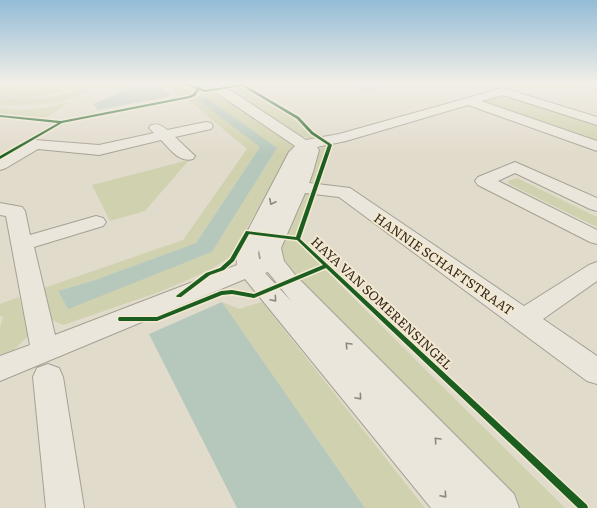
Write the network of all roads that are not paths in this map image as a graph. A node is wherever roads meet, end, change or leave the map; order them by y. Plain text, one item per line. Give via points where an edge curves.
1 (247, 108) edge
2 (443, 108) edge
3 (490, 108) edge
4 (556, 108) edge
5 (597, 121) edge
6 (206, 126) dead end
7 (164, 136) junction
8 (305, 145) junction
9 (597, 146) edge
10 (187, 156) dead end
11 (0, 165) edge
12 (290, 185) junction
13 (597, 205) edge
14 (0, 209) edge
15 (96, 222) dead end
16 (597, 238) edge
17 (22, 244) junction
18 (261, 266) junction
19 (597, 270) edge
20 (522, 320) junction
21 (47, 364) junction
22 (0, 369) edge
23 (597, 372) edge
24 (65, 508) edge
25 (455, 508) edge
26 (500, 508) edge

1 - 8 street
2 - 8 street via 341,138
3 - 9 street
4 - 5 street
6 - 7 street
7 - 10 street
7 - 11 street via 99,150 35,144
8 - 12 street via 298,152
12 - 18 street via 248,253
12 - 20 street, HANNIE SCHAFTSTRAAT via 344,192
13 - 16 street via 515,168 484,181
14 - 17 street via 15,211
15 - 17 street
17 - 21 street
18 - 21 street
18 -> 25 street
26 -> 18 street via 299,293
19 - 20 street
20 - 23 street, HANNIE SCHAFTSTRAAT
21 - 22 street
21 - 24 street

